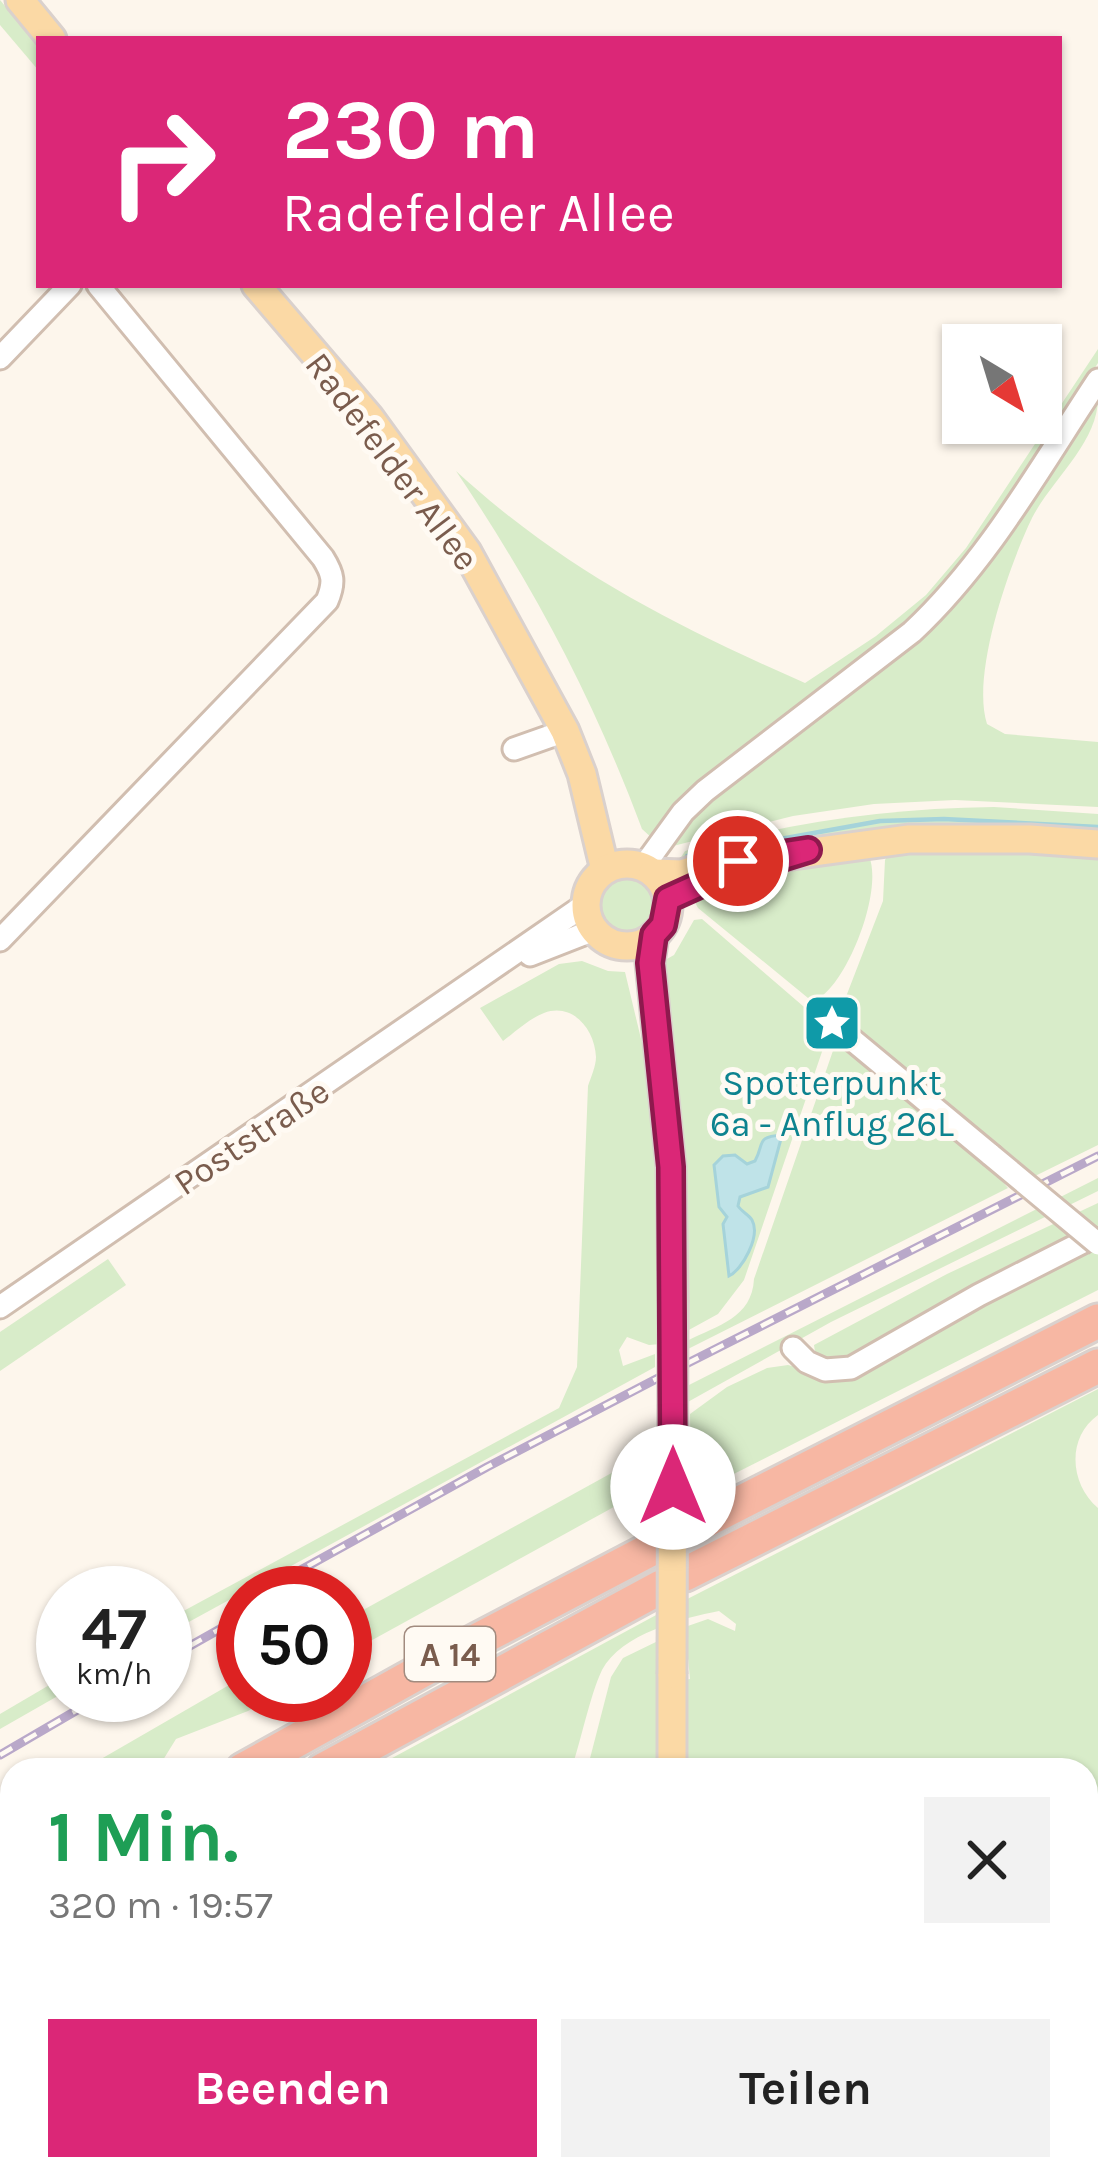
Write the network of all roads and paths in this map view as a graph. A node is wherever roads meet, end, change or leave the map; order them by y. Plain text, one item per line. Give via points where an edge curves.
1 (20, 0) edge
2 (50, 36) edge
3 (67, 288) edge
4 (100, 288) edge
5 (259, 288) edge
6 (0, 358) edge
7 (1098, 380) edge
8 (565, 730) junction
9 (514, 749) dead end
10 (1098, 844) edge
11 (808, 850) junction
12 (633, 869) junction
13 (668, 899) junction
14 (599, 926) junction
15 (654, 935) junction
16 (0, 940) edge
17 (832, 1023) dead end
18 (659, 1060) junction
19 (1095, 1241) edge
20 (0, 1306) edge
21 (1098, 1321) edge
22 (793, 1348) dead end
23 (1098, 1366) edge
24 (264, 1758) edge
25 (345, 1758) edge
26 (672, 1758) edge

1 - 2 main road
3 - 6 street
4 - 16 street via 322,558 333,586
5 - 8 main road, Radefelder Allee via 431,501
7 - 12 street via 1057,461 944,603 705,791
8 - 9 street
8 - 12 main road, Radefelder Allee
10 - 11 main road via 909,839
11 - 12 main road via 682,874
11 - 13 main road
12 - 13 main road
12 - 14 main road via 589,891
13 - 15 main road
14 - 15 main road via 630,946
14 - 18 main road via 632,967
14 - 20 street, Poststraße via 501,966
15 - 18 main road
17 - 19 street, bridge
18 - 26 main road, bridge via 674,1300
19 - 22 street via 851,1368 825,1370
21 - 24 highway, A 14
23 - 25 highway, A 14 via 673,1580

